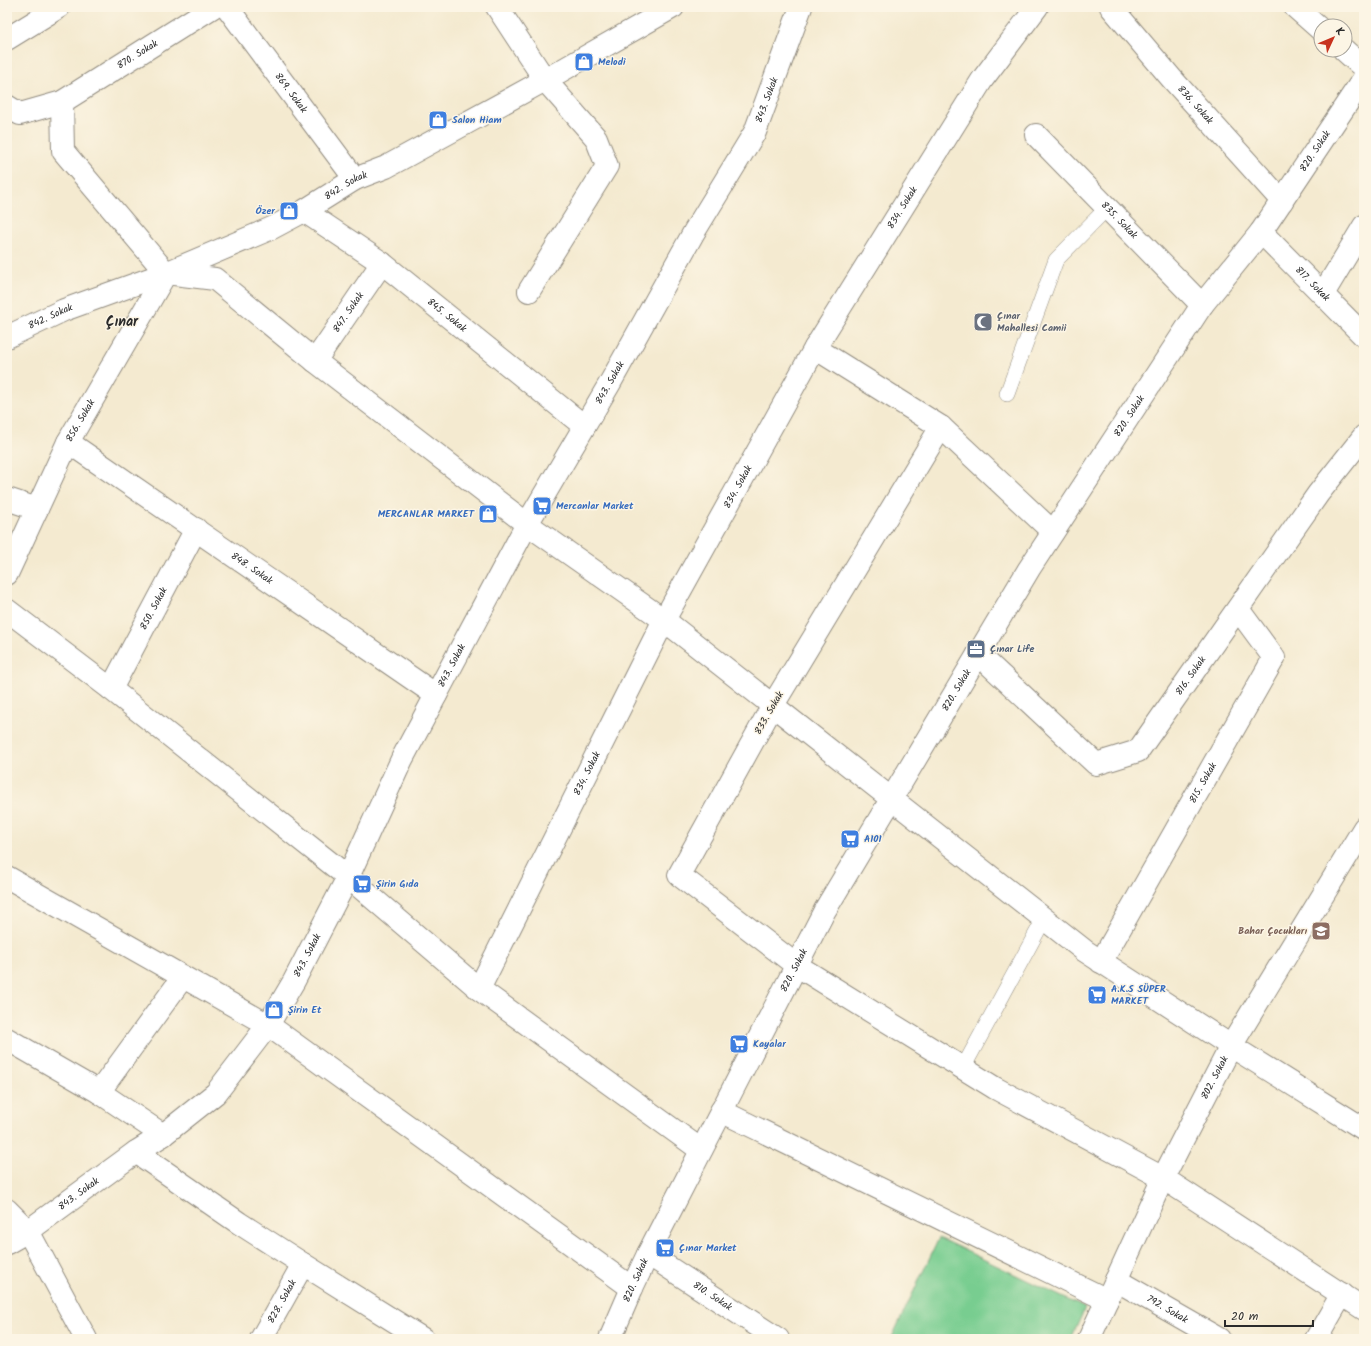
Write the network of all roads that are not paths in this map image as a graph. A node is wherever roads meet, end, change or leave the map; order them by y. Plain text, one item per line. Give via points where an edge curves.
1 (59, 7) edge
2 (213, 7) edge
3 (227, 7) edge
4 (497, 7) edge
5 (673, 7) edge
6 (801, 7) edge
7 (1037, 7) edge
8 (1111, 7) edge
9 (1295, 7) edge
10 (1313, 23) edge
11 (7, 39) edge
12 (1353, 58) edge
13 (1364, 68) edge
14 (1364, 78) edge
15 (545, 80) junction
16 (62, 102) junction
17 (7, 106) edge
18 (1036, 135) dead end
19 (355, 178) junction
20 (1282, 200) junction
21 (1107, 208) junction
22 (304, 211) junction
23 (1364, 226) edge
24 (1261, 232) junction
25 (382, 263) junction
26 (166, 273) junction
27 (529, 291) dead end
28 (1323, 294) junction
29 (1202, 305) junction
30 (1364, 336) edge
31 (7, 338) edge
32 (815, 348) junction
33 (315, 361) junction
34 (1007, 394) dead end
35 (584, 426) junction
36 (941, 427) junction
37 (1364, 436) edge
38 (68, 442) junction
39 (7, 499) edge
40 (37, 509) junction
41 (527, 524) junction
42 (196, 529) junction
43 (1053, 532) junction
44 (7, 574) edge
45 (1238, 608) junction
46 (7, 610) edge
47 (664, 620) junction
48 (978, 654) junction
49 (111, 689) junction
50 (436, 695) junction
51 (773, 705) junction
52 (891, 799) junction
53 (1364, 828) edge
54 (7, 877) edge
55 (348, 877) junction
56 (1044, 919) junction
57 (1101, 962) junction
58 (796, 966) junction
59 (182, 977) junction
60 (479, 989) junction
61 (268, 1026) junction
62 (7, 1039) edge
63 (1232, 1046) junction
64 (963, 1068) junction
65 (99, 1092) junction
66 (721, 1111) junction
67 (1364, 1129) edge
68 (163, 1135) junction
69 (701, 1150) junction
70 (136, 1152) junction
71 (1163, 1178) junction
72 (7, 1210) edge
73 (28, 1231) junction
74 (7, 1243) edge
75 (648, 1254) junction
76 (303, 1264) junction
77 (1116, 1280) junction
78 (632, 1288) junction
79 (1342, 1294) junction
80 (1106, 1300) junction
81 (1364, 1309) edge
82 (86, 1339) edge
83 (261, 1339) edge
84 (423, 1339) edge
85 (610, 1339) edge
86 (778, 1339) edge
87 (1089, 1339) edge
88 (1219, 1339) edge
89 (1316, 1339) edge

1 - 11 street
2 - 16 street, 870. Sokak
3 - 19 street, 869. Sokak
4 - 15 street
5 - 15 street, 842. Sokak
6 - 35 street, 843. Sokak via 755,132 694,232
7 - 32 street, 834. Sokak via 982,80
8 - 20 street, 836. Sokak via 1172,79
9 - 10 street
12 - 13 street
14 - 20 street, 820. Sokak
15 - 19 street, 842. Sokak via 386,167
15 - 27 street via 596,138 607,166
16 - 17 street, 870. Sokak via 20,114
16 - 26 street via 63,151
18 - 21 street, 835. Sokak
19 - 22 street, 842. Sokak
20 - 24 street, 820. Sokak
21 - 29 street, 835. Sokak
21 - 34 lane via 1056,260
22 - 25 street, 845. Sokak
22 - 26 street, 842. Sokak via 272,228
23 - 28 street
24 - 28 street, 817. Sokak
24 - 29 street, 820. Sokak
25 - 33 street, 847. Sokak
25 - 35 street, 845. Sokak
26 - 31 street, 842. Sokak via 64,310
26 - 33 street via 215,279
26 - 38 street, 856. Sokak
28 - 30 street, 817. Sokak
29 - 43 street, 820. Sokak
32 - 36 street
32 - 47 street, 834. Sokak
33 - 41 street
35 - 41 street, 843. Sokak
36 - 43 street
36 - 51 street, 833. Sokak
37 - 45 street, 816. Sokak via 1318,494
38 - 40 street, 856. Sokak
38 - 42 street, 848. Sokak
39 - 40 street
40 - 44 street, 856. Sokak
41 - 47 street
41 - 50 street, 843. Sokak
42 - 49 street, 850. Sokak
42 - 50 street, 848. Sokak
43 - 48 street, 820. Sokak
45 - 48 street, 816. Sokak via 1138,751 1096,764
45 - 57 street, 815. Sokak via 1274,658
46 - 49 street
47 - 51 street
47 - 60 street, 834. Sokak
48 - 52 street, 820. Sokak
49 - 55 street
50 - 55 street, 843. Sokak via 402,759
51 - 52 street
51 - 58 street, 833. Sokak via 679,875
52 - 56 street
52 - 58 street, 820. Sokak via 825,910
53 - 63 street, 802. Sokak
54 - 59 street
55 - 60 street
55 - 61 street, 843. Sokak
56 - 57 street
56 - 64 lane
57 - 63 street
58 - 64 street
58 - 66 street, 820. Sokak
59 - 61 street
59 - 65 street
60 - 69 street
61 - 68 street, 843. Sokak via 216,1093
61 - 78 street
62 - 65 street
63 - 67 street
63 - 71 street, 802. Sokak
64 - 71 street via 995,1088
65 - 68 street
66 - 69 street, 820. Sokak
66 - 80 street
68 - 70 street, 843. Sokak
69 - 75 street, 820. Sokak
70 - 73 street, 843. Sokak
70 - 76 street
71 - 77 street, 802. Sokak
71 - 79 street
72 - 73 street
73 - 74 street, 843. Sokak
73 - 82 street
75 - 78 street, 820. Sokak
75 - 86 street, 810. Sokak
76 - 83 street, 828. Sokak
76 - 84 street
77 - 80 street, 802. Sokak
77 - 88 street, 792. Sokak
78 - 85 street, 820. Sokak
79 - 81 street
79 - 89 street
80 - 87 street, 802. Sokak

